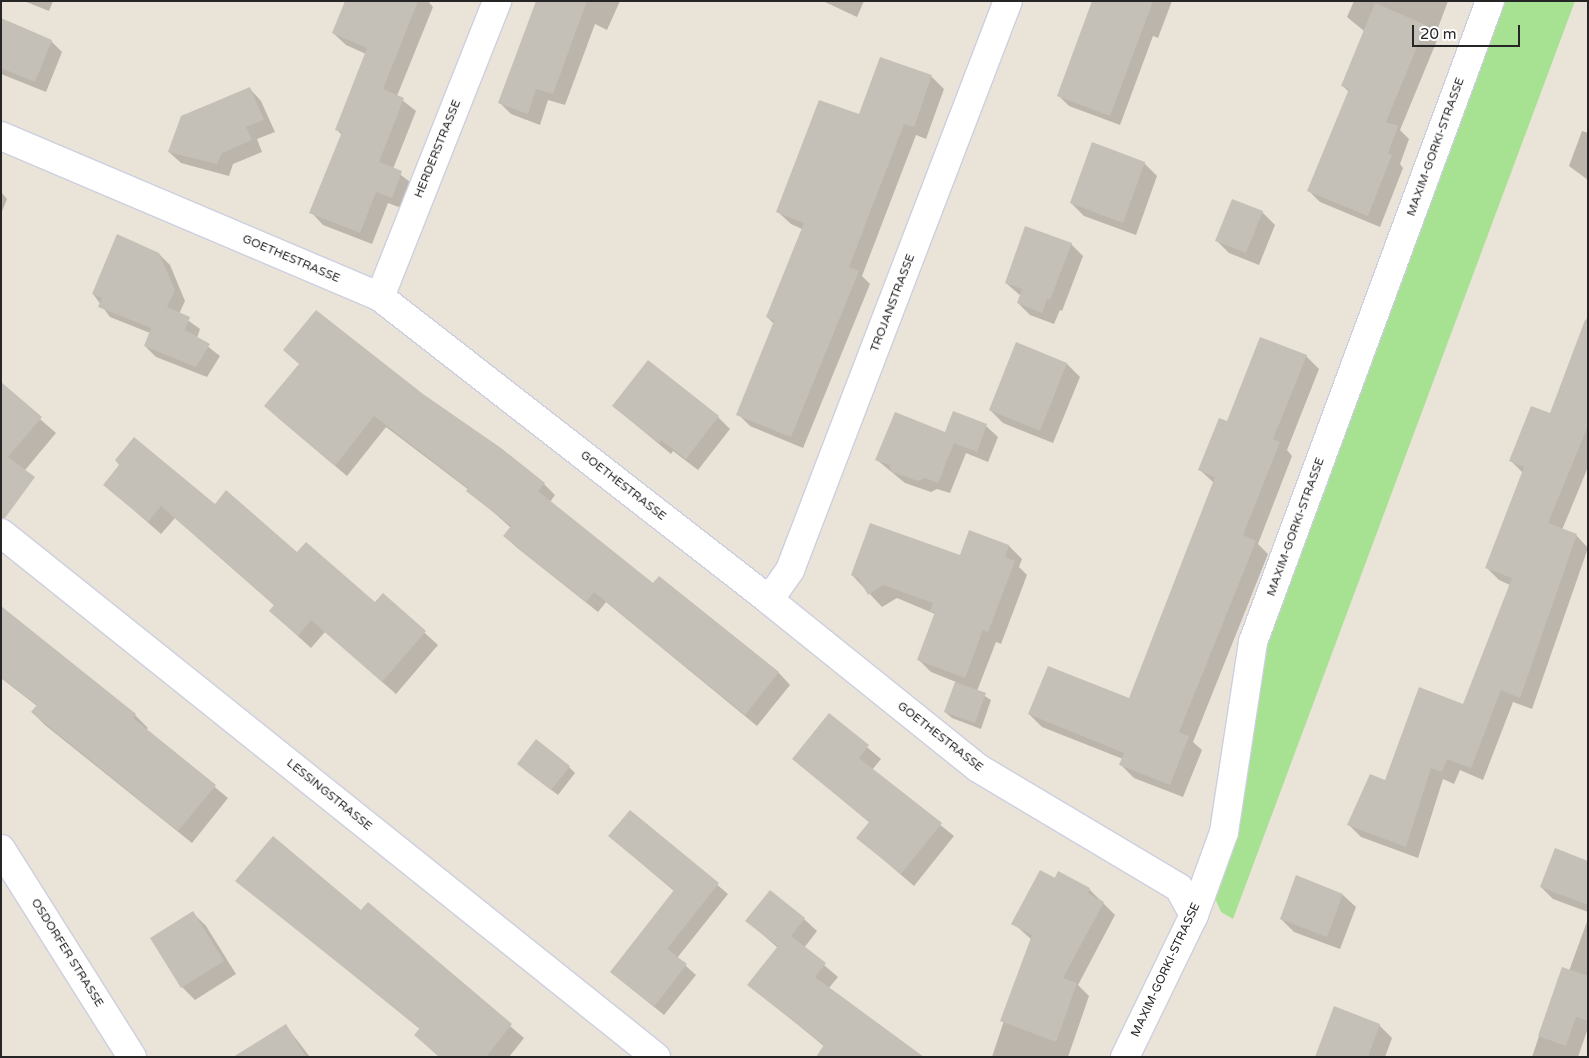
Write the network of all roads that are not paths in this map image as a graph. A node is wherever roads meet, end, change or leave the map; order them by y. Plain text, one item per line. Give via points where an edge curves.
1 (497, 1) edge
2 (1008, 1) edge
3 (1490, 1) edge
4 (1, 136) edge
5 (380, 297) junction
6 (1, 533) edge
7 (769, 600) junction
8 (1, 849) edge
9 (1194, 915) junction
10 (132, 1057) edge
11 (656, 1057) edge
12 (1125, 1057) edge

1 - 5 street, HERDERSTRASSE
2 - 7 street, TROJANSTRASSE via 790,570
3 - 9 street, MAXIM-GORKI-STRASSE via 1253,642 1224,832
4 - 5 street, GOETHESTRASSE
5 - 7 street, GOETHESTRASSE
6 - 11 street, LESSINGSTRASSE
7 - 9 street, GOETHESTRASSE via 978,768 1179,888
8 - 10 street, OSDORFER STRASSE
9 - 12 street, MAXIM-GORKI-STRASSE

